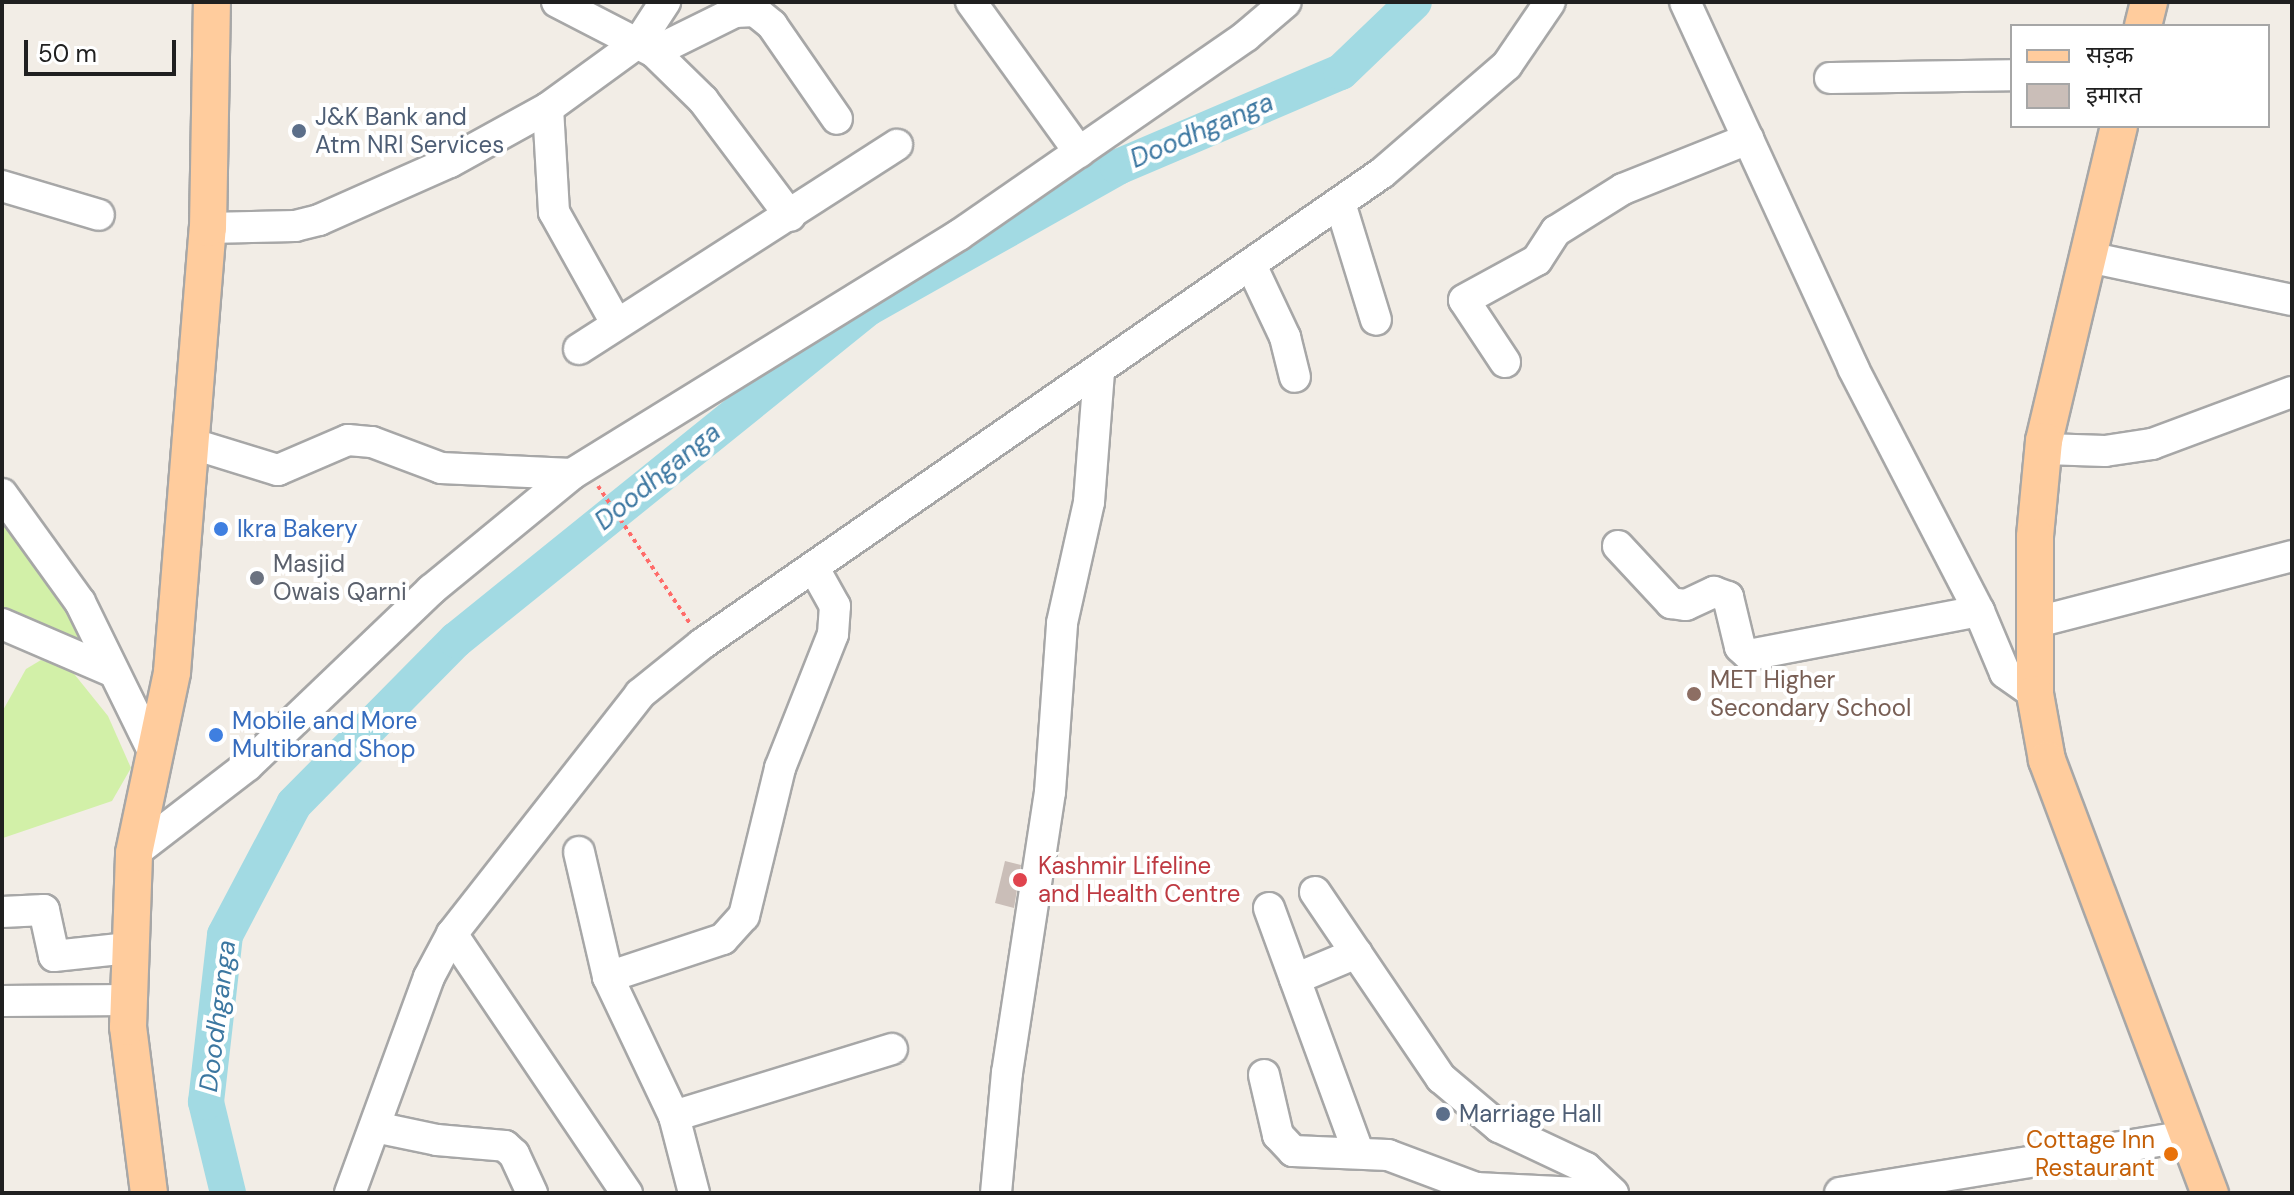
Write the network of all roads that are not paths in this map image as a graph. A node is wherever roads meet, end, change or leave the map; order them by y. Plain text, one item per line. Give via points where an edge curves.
1 (212, 2) edge
2 (557, 2) edge
3 (665, 2) edge
4 (971, 2) edge
5 (1286, 2) edge
6 (1550, 2) edge
7 (1685, 2) edge
8 (2149, 2) edge
9 (2144, 24) edge
10 (646, 47) junction
11 (2010, 75) edge
12 (1830, 78) dead end
13 (548, 108) junction
14 (837, 119) dead end
15 (2119, 128) edge
16 (1748, 139) junction
17 (897, 145) dead end
18 (1079, 152) junction
19 (2, 186) edge
20 (1340, 203) junction
21 (99, 215) dead end
22 (790, 216) junction
23 (208, 228) junction
24 (2088, 257) junction
25 (1251, 265) junction
26 (2292, 300) edge
27 (1376, 320) dead end
28 (616, 323) junction
29 (579, 349) dead end
30 (1505, 362) dead end
31 (1099, 372) junction
32 (1295, 377) dead end
33 (2292, 392) edge
34 (190, 443) junction
35 (2045, 449) junction
36 (584, 478) junction
37 (2, 494) edge
38 (1618, 546) dead end
39 (2292, 556) edge
40 (815, 570) junction
41 (1979, 611) junction
42 (2037, 622) junction
43 (5, 629) edge
44 (111, 671) junction
45 (2035, 694) junction
46 (155, 755) junction
47 (579, 852) dead end
48 (134, 853) junction
49 (1315, 892) dead end
50 (1269, 908) dead end
51 (2, 912) edge
52 (452, 934) junction
53 (129, 948) junction
54 (1357, 953) junction
55 (608, 977) junction
56 (1295, 979) junction
57 (129, 1000) junction
58 (2, 1001) edge
59 (892, 1049) dead end
60 (1264, 1075) dead end
61 (674, 1116) junction
62 (375, 1127) junction
63 (2189, 1136) junction
64 (1358, 1151) junction
65 (1472, 1191) edge
66 (149, 1193) edge
67 (350, 1193) edge
68 (532, 1193) edge
69 (627, 1193) edge
70 (694, 1193) edge
71 (996, 1193) edge
72 (1579, 1193) edge
73 (1613, 1193) edge
74 (1840, 1193) edge
75 (2210, 1193) edge

1 - 23 main road
2 - 10 street
3 - 10 street
4 - 18 street
5 - 18 street via 1246,36
6 - 20 street via 1507,65
7 - 16 street
8 - 9 main road
10 - 13 street
10 - 14 street via 735,12 755,11 772,25
10 - 22 street via 703,100
11 - 12 street
13 - 23 street via 450,162 319,220 295,226
13 - 28 street via 554,212
15 - 24 main road
16 - 30 street via 1623,189 1556,231 1537,260 1464,300
16 - 41 street via 1853,368
17 - 22 street
18 - 36 street
19 - 21 street
20 - 25 street
20 - 27 street
22 - 28 street
23 - 34 main road
24 - 26 street
24 - 35 main road
25 - 31 street
25 - 32 street via 1285,337
28 - 29 street
31 - 40 street
31 - 71 street via 1089,502 1062,623 1050,792 1007,1073
33 - 35 street via 2152,444 2105,451
34 - 36 street via 278,470 348,440 372,442 441,468
34 - 46 main road via 172,672
35 - 42 main road via 2035,537
36 - 48 street via 431,590 237,775
37 - 44 street via 80,602
38 - 41 street via 1671,603 1686,605 1714,592 1728,597 1740,647 1749,655
39 - 42 street
40 - 52 street via 702,644 640,694
40 - 55 street via 835,606 833,634 780,768 744,916 723,939
41 - 45 street via 2010,681
42 - 45 main road
43 - 44 street
44 - 46 street
45 - 63 main road via 2047,760
46 - 48 main road
47 - 55 street
48 - 53 main road
49 - 54 street
50 - 56 street
51 - 53 street via 44,910 54,956
52 - 62 street via 429,977
52 - 69 street
53 - 57 main road
54 - 56 street
54 - 73 street via 1441,1078 1462,1098 1499,1127 1586,1168
55 - 61 street
56 - 64 street
57 - 58 street
57 - 66 main road
59 - 61 street
60 - 64 street via 1278,1135 1293,1151
61 - 70 street
62 - 67 street
62 - 68 street via 505,1146
63 - 74 street
63 - 75 main road
64 - 65 street via 1388,1155
65 - 72 street

